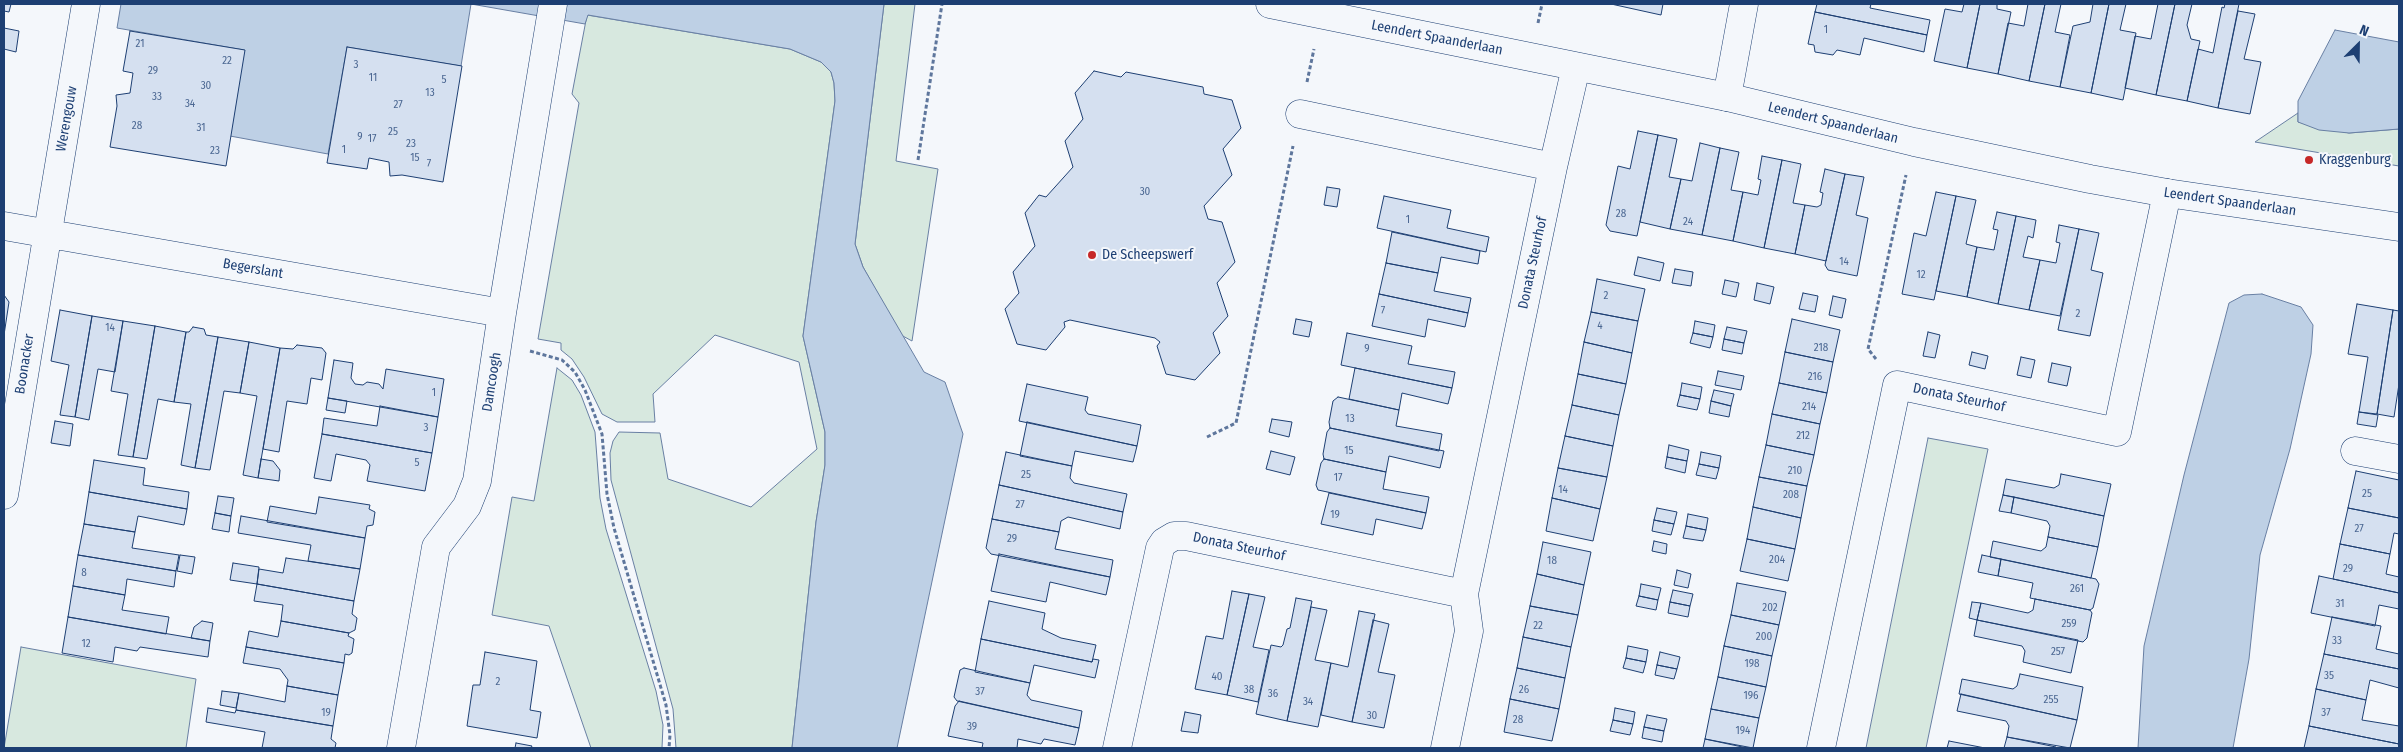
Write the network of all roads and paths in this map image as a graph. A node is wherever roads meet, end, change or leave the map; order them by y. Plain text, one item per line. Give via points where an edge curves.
1 (86, 4) edge
2 (942, 4) edge
3 (1270, 4) edge
4 (1744, 4) edge
5 (1322, 14) junction
6 (551, 15) edge
7 (1576, 67) junction
8 (1727, 97) junction
9 (1300, 114) junction
10 (1914, 142) junction
11 (918, 160) dead end
12 (1553, 166) junction
13 (2167, 193) junction
14 (4, 226) edge
15 (2399, 227) edge
16 (47, 234) junction
17 (502, 313) junction
18 (498, 342) junction
19 (1897, 384) junction
20 (1207, 437) dead end
21 (2355, 451) dead end
22 (2399, 459) edge
23 (4, 495) edge
24 (1464, 594) junction
25 (401, 748) edge
26 (669, 748) edge
27 (1117, 748) edge
28 (1445, 748) edge
29 (1821, 748) edge

1 - 16 street, Werengouw
2 - 11 path
3 - 5 street, Leendert Spaanderlaan
4 - 8 street
5 - 7 street, Leendert Spaanderlaan
5 - 9 path
6 - 17 street, Damcoogh
7 - 8 street, Leendert Spaanderlaan
7 - 12 street, Donata Steurhof
8 - 10 street, Leendert Spaanderlaan
9 - 12 street
9 - 20 path via 1236,423
10 - 13 street, Leendert Spaanderlaan
10 - 19 path via 1868,349
12 - 24 street, Donata Steurhof
13 - 15 street, Leendert Spaanderlaan
13 - 19 street, Donata Steurhof via 2117,432
14 - 16 street, Begerslant
16 - 17 street, Begerslant
16 - 23 street, Boonacker
17 - 18 street, Damcoogh
18 - 25 street, Damcoogh via 477,481 467,506 436,547 432,563
18 - 26 path via 562,360 575,372 593,408 602,434 607,494 614,528 666,705
19 - 29 street, Donata Steurhof
21 - 22 street
24 - 27 street, Donata Steurhof via 1174,536 1160,548
24 - 28 street, Donata Steurhof via 1469,631

